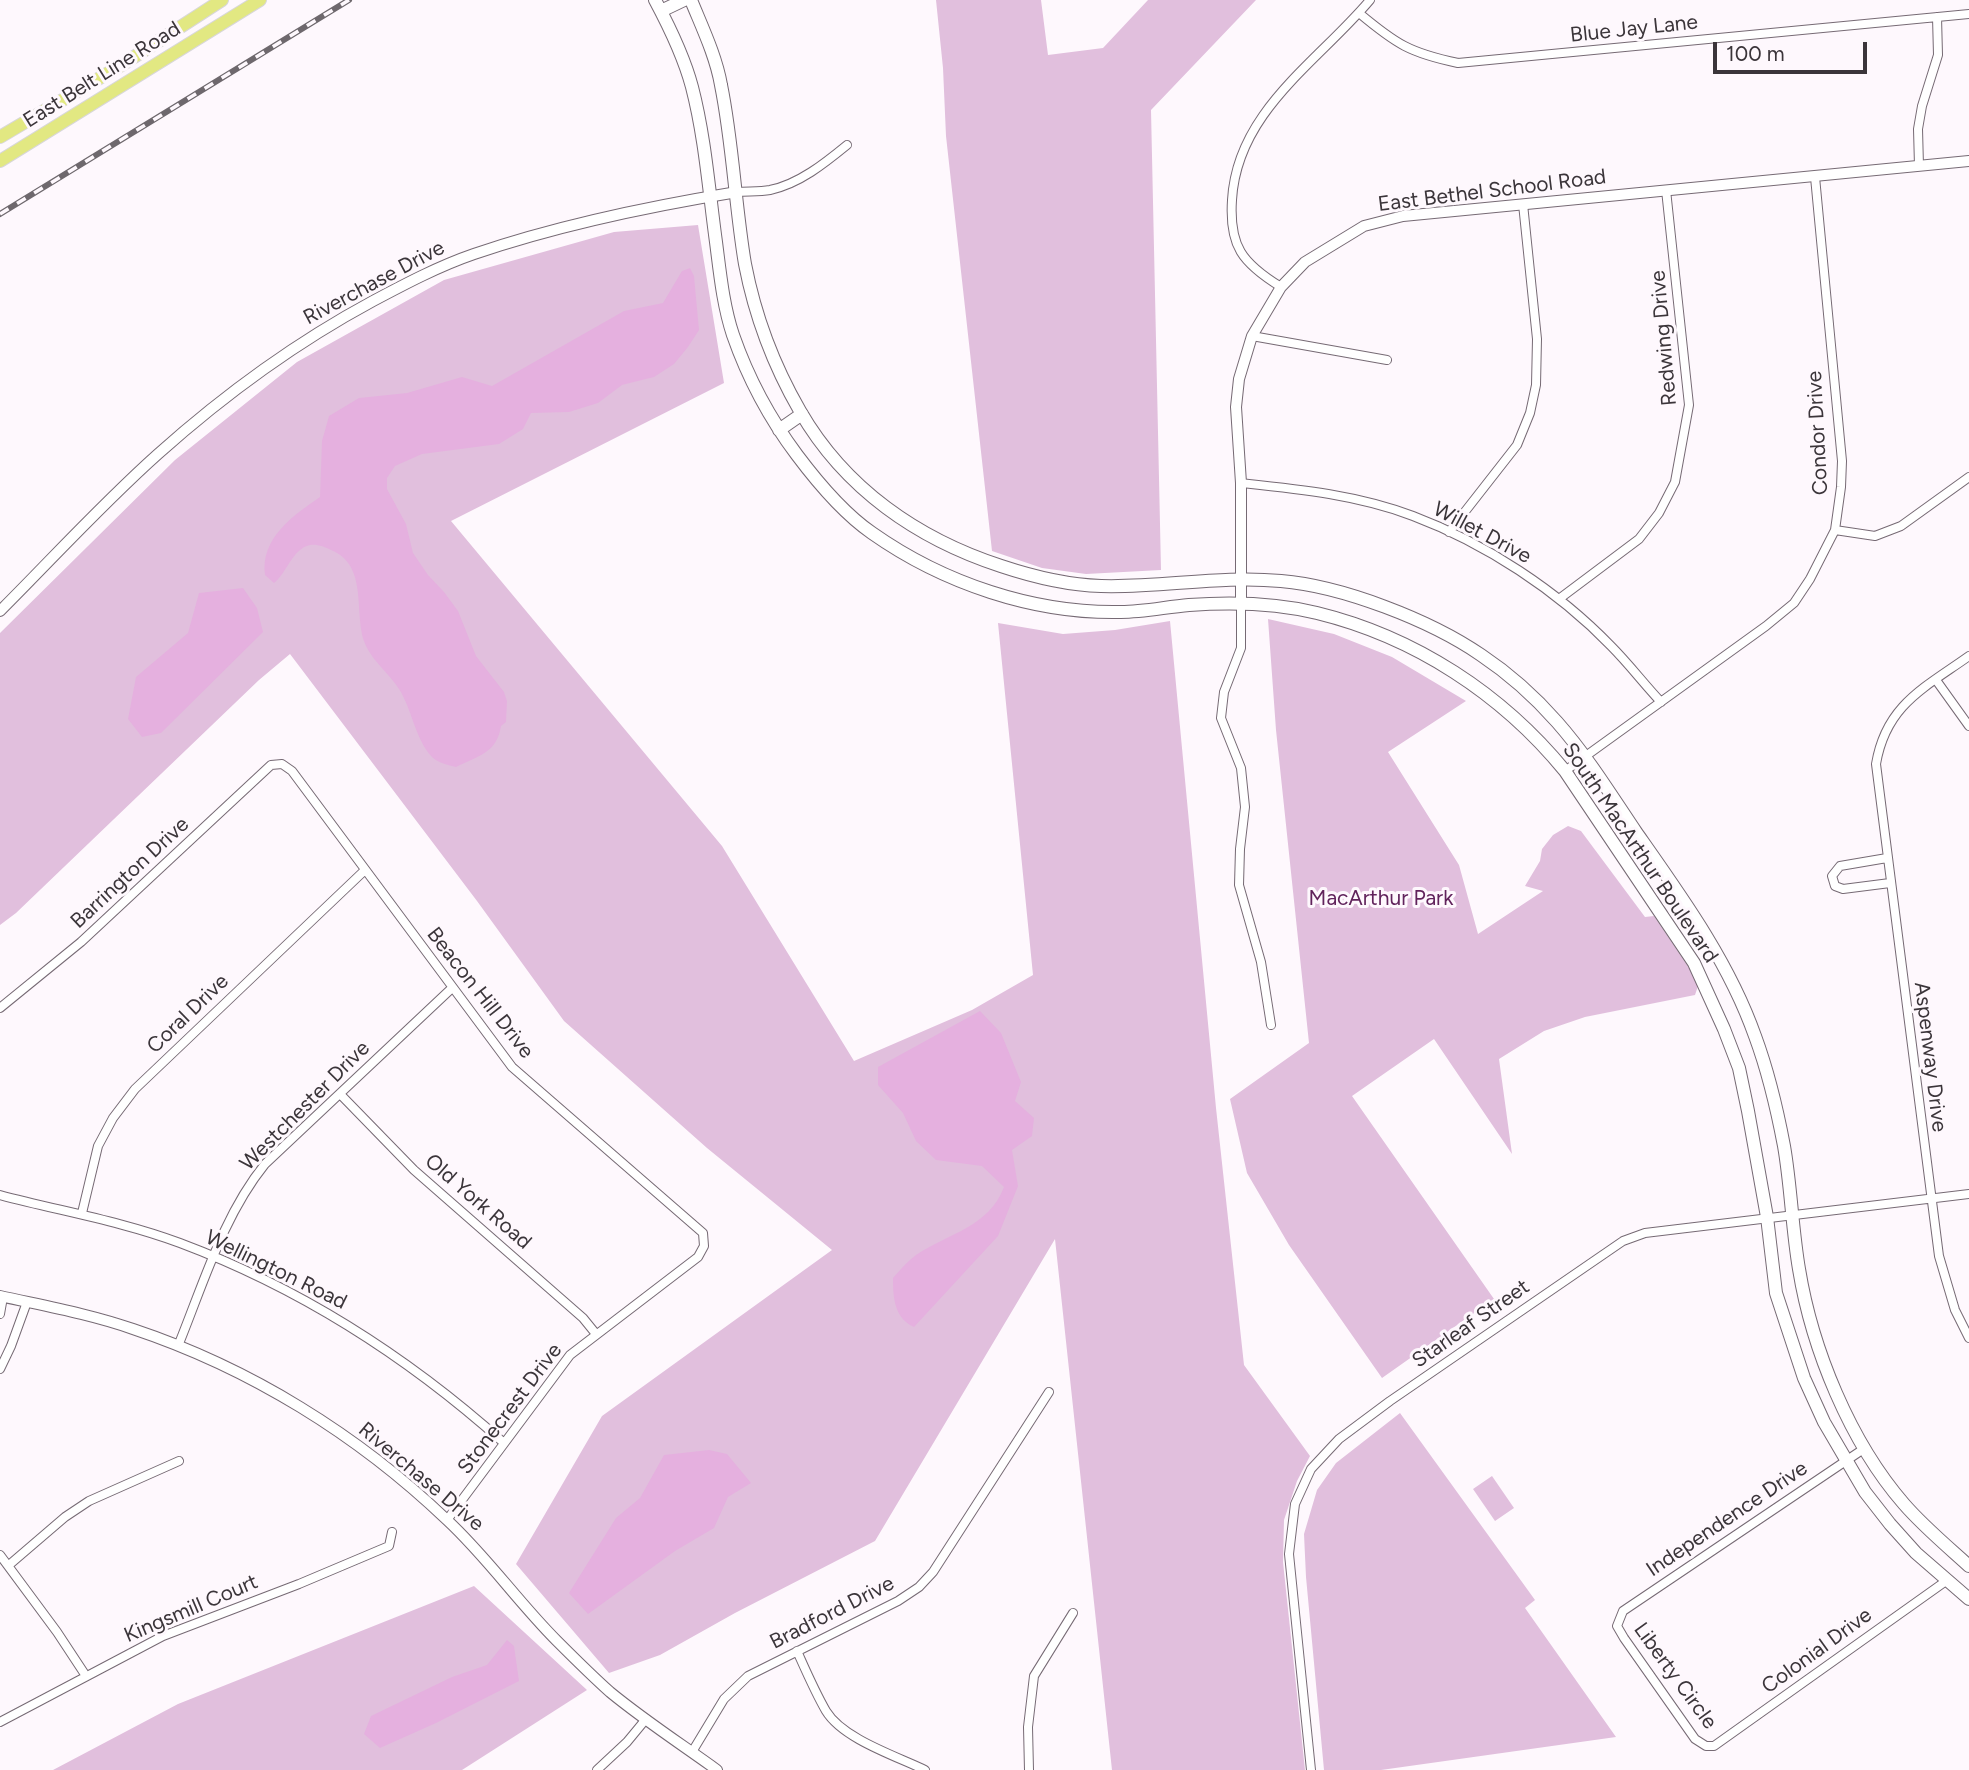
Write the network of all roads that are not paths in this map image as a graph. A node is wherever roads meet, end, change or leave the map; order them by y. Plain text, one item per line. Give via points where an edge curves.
1 (222, 0) edge
2 (260, 0) edge
3 (684, 0) edge
4 (691, 0) edge
5 (1370, 0) edge
6 (658, 6) edge
7 (1359, 13) junction
8 (1969, 14) edge
9 (1937, 17) junction
10 (5, 134) edge
11 (847, 145) dead end
12 (20, 148) junction
13 (1969, 160) edge
14 (0, 161) edge
15 (1919, 166) junction
16 (1815, 177) junction
17 (1666, 190) junction
18 (737, 192) junction
19 (710, 196) junction
20 (1522, 204) junction
21 (1281, 287) junction
22 (1252, 336) junction
23 (1387, 360) dead end
24 (802, 414) junction
25 (779, 430) junction
26 (1969, 477) edge
27 (1241, 483) junction
28 (1835, 530) junction
29 (1449, 532) junction
30 (1241, 579) junction
31 (1559, 599) junction
32 (1241, 604) junction
33 (0, 611) edge
34 (1969, 656) edge
35 (1936, 680) junction
36 (1661, 702) junction
37 (1969, 726) edge
38 (1585, 757) junction
39 (282, 764) joint
40 (1565, 771) junction
41 (1886, 858) junction
42 (365, 870) junction
43 (1890, 883) junction
44 (452, 988) junction
45 (0, 1008) edge
46 (1271, 1025) dead end
47 (340, 1094) junction
48 (1969, 1194) edge
49 (0, 1195) edge
50 (1931, 1198) junction
51 (82, 1213) junction
52 (1792, 1214) junction
53 (1767, 1217) junction
54 (704, 1246) joint
55 (215, 1257) junction
56 (2, 1296) edge
57 (27, 1302) junction
58 (0, 1314) edge
59 (596, 1334) junction
60 (1969, 1338) edge
61 (178, 1346) junction
62 (0, 1369) edge
63 (1049, 1392) dead end
64 (504, 1443) junction
65 (1865, 1448) junction
66 (179, 1461) dead end
67 (1845, 1461) junction
68 (447, 1520) junction
69 (392, 1532) dead end
70 (0, 1555) edge
71 (9, 1565) junction
72 (1969, 1566) edge
73 (1946, 1581) junction
74 (1969, 1600) edge
75 (1073, 1613) dead end
76 (1617, 1626) joint
77 (796, 1651) junction
78 (86, 1676) junction
79 (646, 1719) junction
80 (0, 1722) edge
81 (1706, 1746) joint
82 (692, 1752) junction
83 (597, 1770) edge
84 (717, 1770) edge
85 (925, 1770) edge
86 (1029, 1770) edge
87 (1311, 1770) edge

1 - 10 main road, East Belt Line Road
2 - 12 main road, East Belt Line Road
3 - 6 main road
4 - 18 main road, South MacArthur Boulevard via 722,85
5 - 7 street
6 - 19 main road, South MacArthur Boulevard via 692,86
7 - 9 street, Blue Jay Lane via 1408,50 1458,63
7 - 21 street via 1274,99 1240,158 1230,222 1240,252 1256,271
8 - 9 street, Blue Jay Lane
9 - 15 street via 1938,55 1918,129
10 - 12 main road
11 - 18 street, Riverchase Drive via 817,169 785,185
12 - 14 main road, East Belt Line Road
13 - 15 street, East Bethel School Road
15 - 16 street, East Bethel School Road
16 - 17 street, East Bethel School Road
16 - 28 street, Condor Drive via 1842,461
17 - 20 street, East Bethel School Road
17 - 31 street, Redwing Drive via 1689,405 1675,482 1639,539
18 - 19 street, Riverchase Drive
18 - 24 main road, South MacArthur Boulevard via 745,264 757,316
19 - 25 main road, South MacArthur Boulevard via 733,334
19 - 33 street, Riverchase Drive via 472,254 310,337 262,369 156,456
20 - 21 street, East Bethel School Road via 1403,216 1364,226 1304,262
20 - 29 street via 1537,339 1530,413 1517,445
21 - 22 street, East Bethel School Road
22 - 23 street
22 - 27 street, East Bethel School Road via 1236,407
24 - 25 main road
24 - 30 main road, South MacArthur Boulevard via 835,460 879,504 904,523 968,555 1038,578 1088,585
25 - 32 main road, South MacArthur Boulevard via 827,492 871,532 965,583 1020,600 1082,611
26 - 28 street via 1901,526 1875,536
27 - 29 street, Willet Drive via 1351,499 1412,515
27 - 30 street, East Bethel School Road
28 - 36 street, Condor Drive via 1794,603
29 - 31 street, Willet Drive via 1512,566
30 - 32 street, East Bethel School Road
30 - 38 main road, South MacArthur Boulevard via 1329,589 1439,631 1480,654 1519,685 1555,719
31 - 36 street, Willet Drive via 1611,646
32 - 40 main road, South MacArthur Boulevard via 1317,613 1428,656 1500,705
32 - 46 street via 1241,648 1224,692 1221,718 1241,768 1245,807 1239,885 1261,962
34 - 35 street, Aspenway Drive
35 - 37 street
35 - 41 street, Aspenway Drive via 1892,718 1879,749 1877,776
36 - 38 street, Condor Drive
38 - 40 street, Condor Drive
38 - 52 main road, South MacArthur Boulevard via 1703,931 1741,1000 1772,1093
39 - 42 street, Beacon Hill Drive via 292,771
39 - 45 street, Barrington Drive via 271,765 81,942
40 - 53 main road, South MacArthur Boulevard via 1694,963 1710,995 1739,1068
41 - 43 street, Aspenway Drive
41 - 43 street via 1840,866 1832,876 1835,886 1843,890
42 - 44 street, Beacon Hill Drive
42 - 51 street, Coral Drive via 135,1089 98,1146
43 - 50 street, Aspenway Drive
44 - 47 street, Westchester Drive
44 - 54 street, Beacon Hill Drive via 512,1067 703,1233
47 - 55 street, Westchester Drive via 250,1183
47 - 59 street, Old York Road via 414,1170
48 - 50 street, Starleaf Street
49 - 51 street, Wellington Road
50 - 52 street, Starleaf Street
50 - 60 street, Aspenway Drive via 1939,1256 1955,1310
51 - 55 street, Wellington Road
52 - 53 street, Starleaf Street
52 - 65 main road, South MacArthur Boulevard via 1800,1273 1820,1352
53 - 67 main road, South MacArthur Boulevard via 1776,1293 1804,1378
53 - 87 street, Starleaf Street via 1623,1241 1390,1401 1339,1439 1311,1469 1295,1504 1289,1554
54 - 59 street, Stonecrest Drive via 698,1257
55 - 61 street, Westchester Drive
55 - 64 street, Wellington Road via 356,1330 424,1376
56 - 57 street, Riverchase Drive
56 - 58 street
57 - 61 street, Riverchase Drive via 133,1329
57 - 62 street
59 - 64 street, Stonecrest Drive via 570,1355
61 - 68 street, Riverchase Drive via 257,1382 315,1417 392,1471
63 - 77 street, Bradford Drive via 919,1587
64 - 68 street, Stonecrest Drive
65 - 67 street, Independence Drive
65 - 72 main road, South MacArthur Boulevard via 1903,1503
66 - 71 street via 89,1501
67 - 73 main road, South MacArthur Boulevard via 1891,1524
67 - 76 street, Independence Drive via 1623,1611
68 - 79 street, Riverchase Drive via 555,1639
69 - 78 street, Kingsmill Court via 389,1546 163,1636
70 - 71 street
71 - 78 street
73 - 74 main road, South MacArthur Boulevard
73 - 81 street, Colonial Drive via 1714,1746
75 - 86 street via 1034,1676
76 - 81 street, Liberty Circle via 1695,1739
77 - 82 street, Bradford Drive via 735,1687
77 - 85 street via 836,1722 851,1735
78 - 80 street, Kingsmill Court
79 - 82 street, Riverchase Drive
79 - 83 street
82 - 84 street, Riverchase Drive

